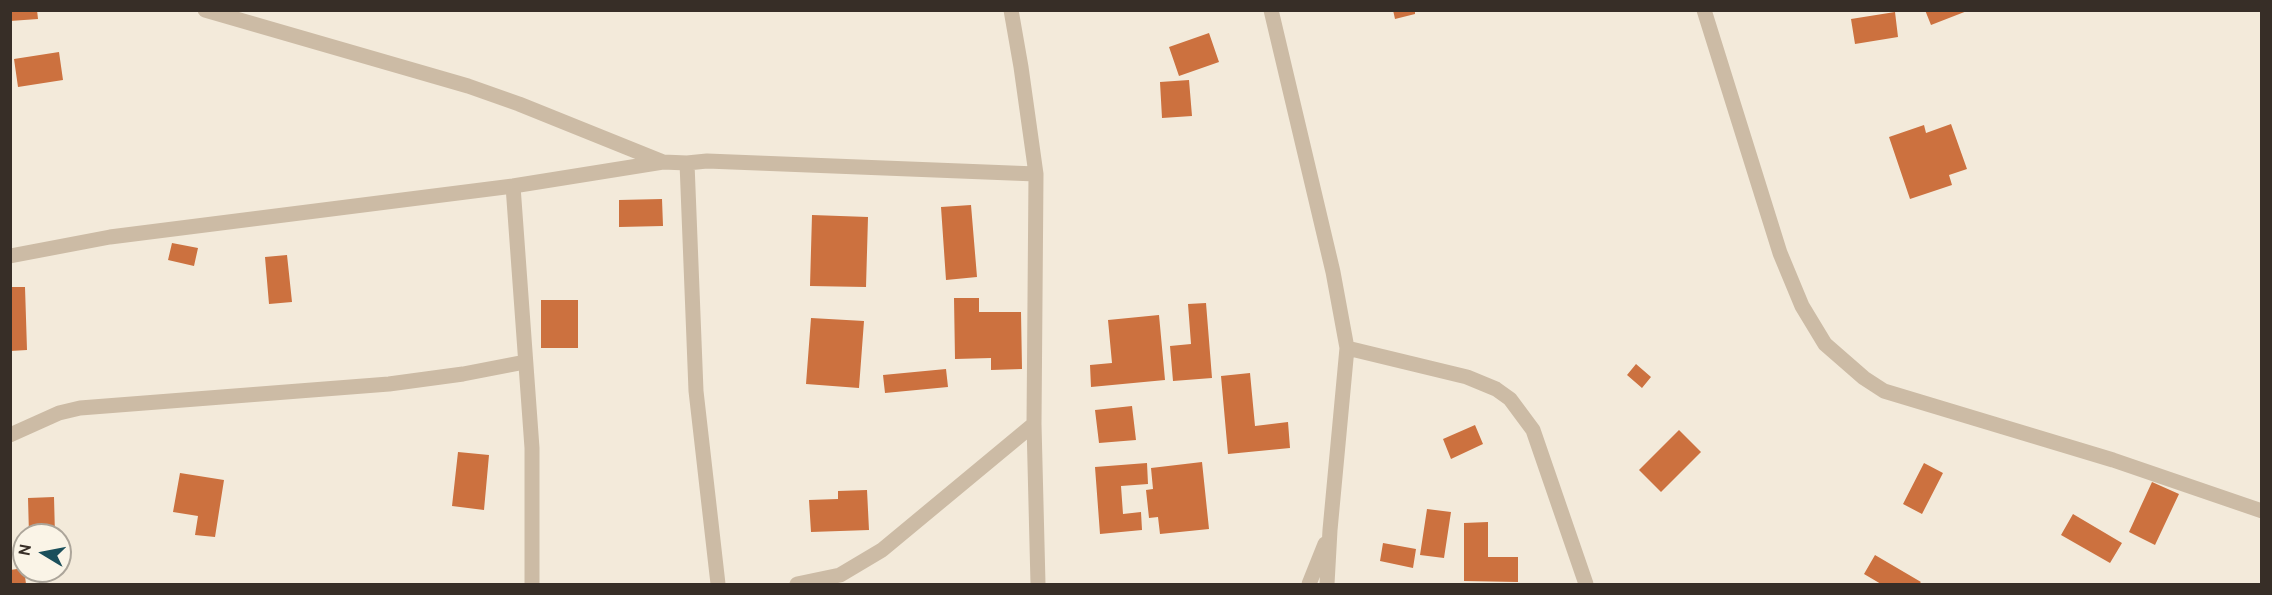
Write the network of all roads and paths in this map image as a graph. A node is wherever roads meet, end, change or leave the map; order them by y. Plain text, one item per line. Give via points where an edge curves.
1 (205, 10) edge
2 (1011, 10) edge
3 (1271, 10) edge
4 (1704, 10) edge
5 (663, 162) junction
6 (687, 163) junction
7 (1036, 174) junction
8 (513, 186) junction
9 (10, 256) edge
10 (1347, 348) junction
11 (525, 362) junction
12 (1034, 424) junction
13 (10, 435) edge
14 (2262, 511) edge
15 (1330, 530) junction
16 (532, 585) edge
17 (718, 585) edge
18 (797, 585) edge
19 (1038, 585) edge
20 (1309, 585) edge
21 (1327, 585) edge
22 (1586, 585) edge

1 - 5 street via 468,86
2 - 7 street
3 - 10 street via 1333,272
4 - 14 street via 1780,253 1802,306 1825,344 1884,391 2113,460
5 - 6 street
5 - 8 street
6 - 7 street
6 - 17 street via 696,391
7 - 12 street
8 - 9 street via 110,237
8 - 11 street
10 - 15 street
10 - 22 street via 1467,377 1510,399 1533,430
11 - 13 street via 388,384 80,408
11 - 16 street via 532,448
12 - 18 street via 882,550 840,575
12 - 19 street
15 - 20 street
15 - 21 street

